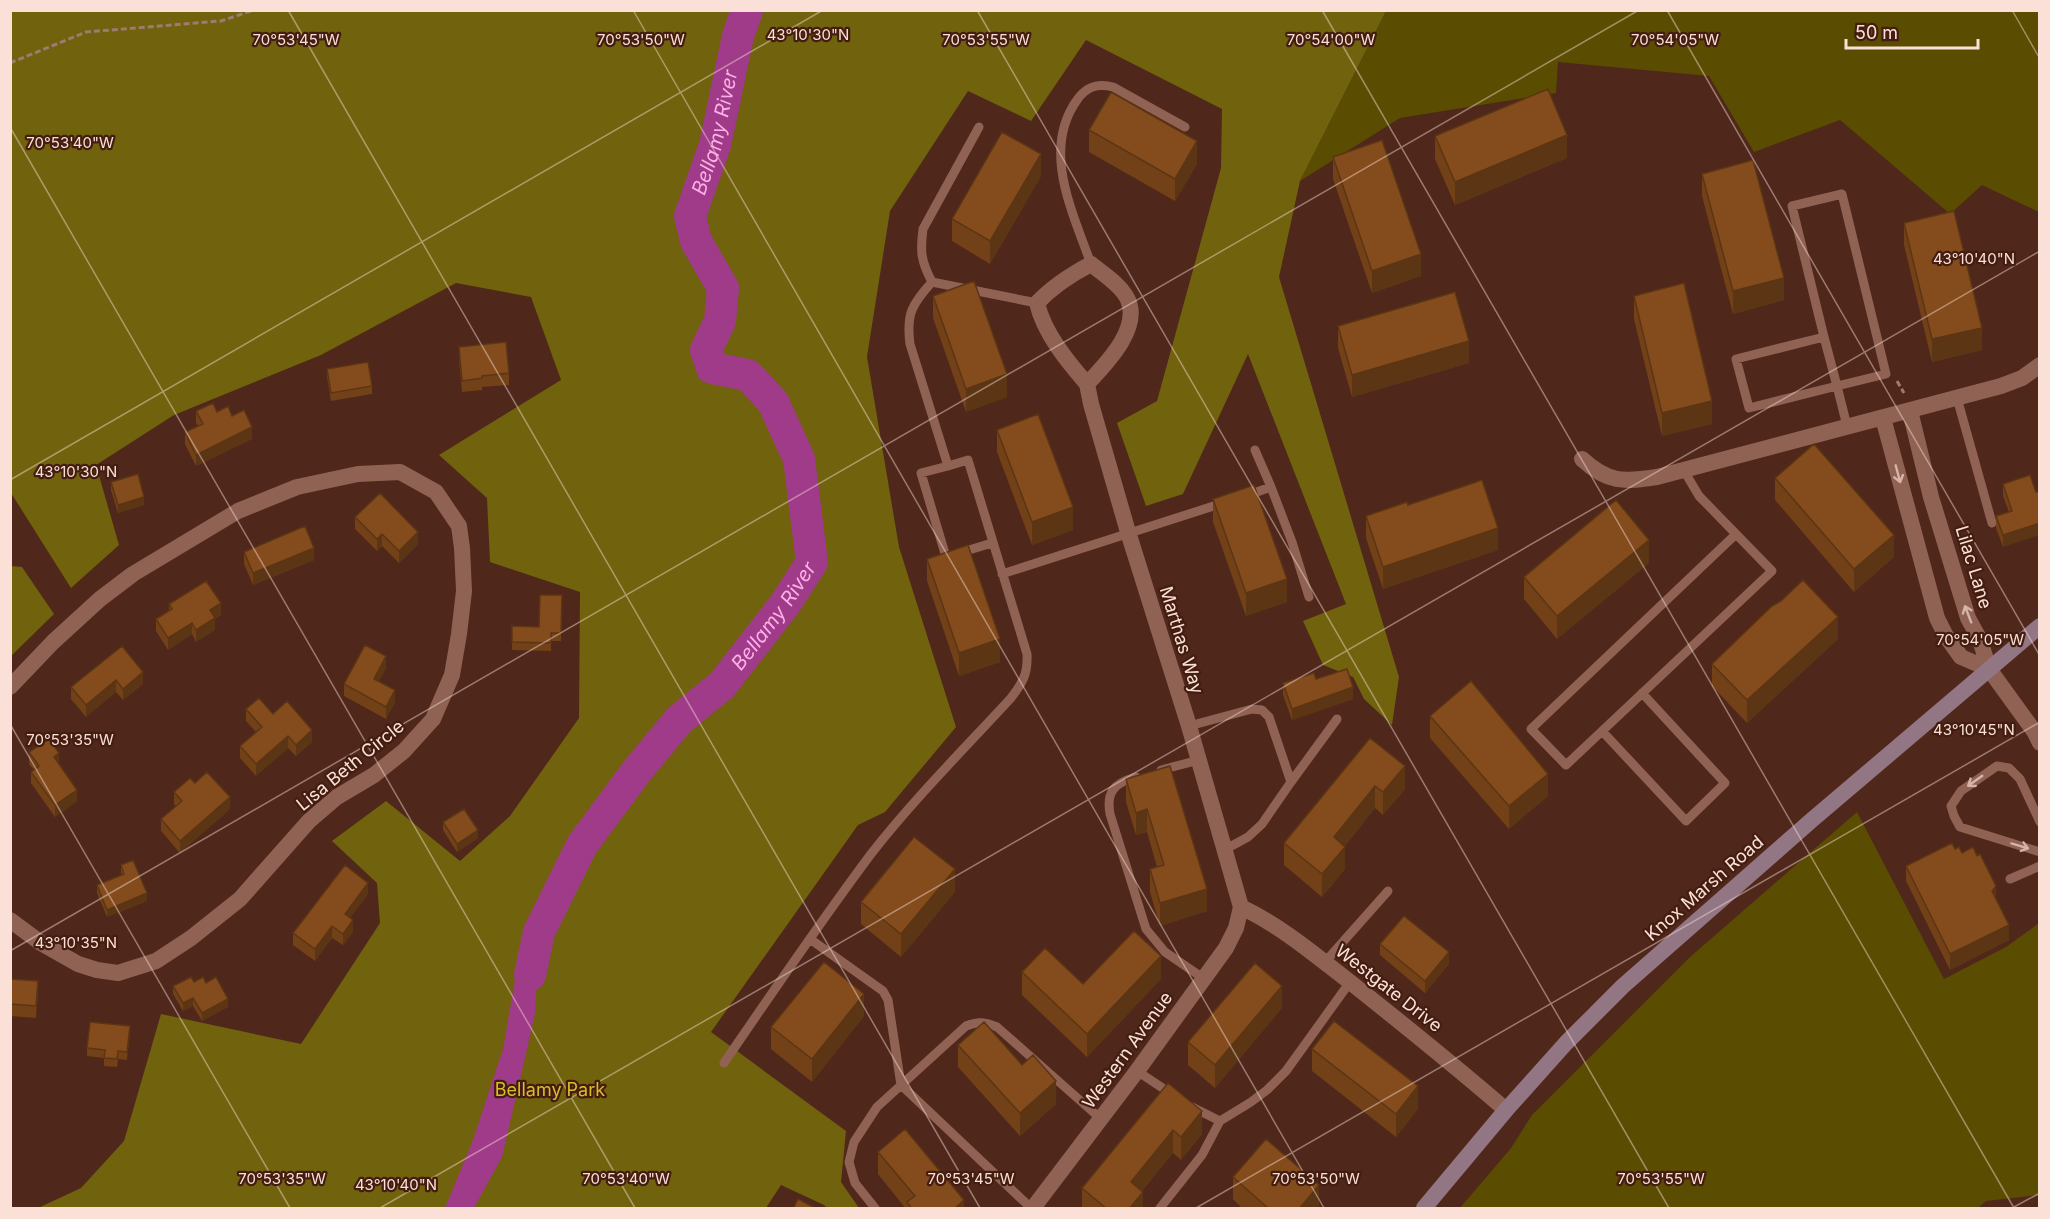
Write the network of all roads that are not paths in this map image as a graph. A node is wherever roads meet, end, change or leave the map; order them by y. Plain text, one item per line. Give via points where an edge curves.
1 (1185, 127) dead end
2 (979, 128) dead end
3 (1091, 264) junction
4 (932, 282) junction
5 (1037, 303) junction
6 (1824, 337) junction
7 (2040, 365) edge
8 (1087, 384) junction
9 (1837, 386) junction
10 (1957, 398) junction
11 (1908, 406) junction
12 (1883, 418) junction
13 (1847, 426) junction
14 (1255, 450) dead end
15 (1582, 459) dead end
16 (948, 466) junction
17 (1683, 470) junction
18 (1271, 487) junction
19 (1238, 498) edge
20 (1227, 501) edge
21 (1992, 523) dead end
22 (1128, 532) junction
23 (1735, 535) junction
24 (992, 543) junction
25 (1002, 574) junction
26 (1308, 597) dead end
27 (2040, 626) edge
28 (1989, 669) junction
29 (10, 687) edge
30 (1642, 693) junction
31 (1337, 719) dead end
32 (1189, 726) junction
33 (1602, 731) junction
34 (2040, 743) edge
35 (1198, 760) junction
36 (1291, 782) junction
37 (2040, 822) edge
38 (1224, 850) junction
39 (2040, 852) edge
40 (2040, 866) edge
41 (2010, 879) dead end
42 (1388, 891) dead end
43 (1241, 907) junction
44 (10, 920) edge
45 (810, 939) junction
46 (1325, 962) junction
47 (1203, 978) junction
48 (1350, 982) junction
49 (724, 1063) dead end
50 (1137, 1071) junction
51 (901, 1084) junction
52 (1506, 1110) junction
53 (1101, 1119) junction
54 (1220, 1121) junction
55 (875, 1209) edge
56 (1032, 1209) edge
57 (1160, 1209) edge
58 (1424, 1209) edge

1 - 3 lane via 1113,87 1100,84 1089,88 1068,112 1061,132 1060,154 1069,201
2 - 4 lane via 923,229 920,248
3 - 5 street via 1052,287
3 - 8 street via 1120,287 1131,310 1122,341
4 - 5 lane
4 - 16 lane via 917,298 908,326 910,344
5 - 8 street, Marthas Way via 1048,332
6 - 9 lane
6 - 9 lane via 1736,359 1749,408
6 - 9 lane via 1792,206 1842,194 1886,374
7 - 10 street via 2022,378
8 - 22 street, Marthas Way
9 - 13 lane
10 - 11 street
10 - 21 lane
11 - 12 street
28 -> 11 street, Lilac Lane via 1968,618
12 - 13 street
12 -> 28 street via 1937,618 1961,657
13 - 17 street
14 - 18 lane
15 - 17 street via 1595,471 1619,481
16 - 24 lane via 968,460
16 - 24 lane via 921,473 946,557
17 - 23 lane via 1699,496
18 - 19 lane
18 - 26 lane
20 - 22 lane
22 - 25 lane
22 - 32 street, Marthas Way
23 - 30 lane via 1772,571
23 - 33 lane via 1531,729 1566,765
24 - 25 lane
25 - 45 lane via 1027,654 1028,669 1022,682 872,853
27 - 28 main road, Knox Marsh Road
28 - 34 street
28 - 52 main road, Knox Marsh Road via 1623,986
29 - 44 street, Lisa Beth Circle via 53,642 132,574 238,512 297,487 358,474 400,472 436,492 459,526 464,591 459,634 452,675 433,719 404,751 309,821 240,899 156,961 118,973 78,964
30 - 33 lane
30 - 33 lane via 1725,783 1686,821
31 - 36 lane
32 - 35 street, Marthas Way
32 - 36 lane via 1252,709 1262,710 1269,717
35 - 38 street, Marthas Way
35 - 47 lane via 1124,781 1110,792 1108,802 1146,929 1165,952
36 - 38 lane via 1262,824
37 -> 39 lane via 2020,779 2009,768 1997,766 1961,791 1951,806 1960,827
38 - 43 street, Marthas Way
40 - 41 lane
42 - 46 lane
43 - 46 street, Westgate Drive via 1266,919
43 - 47 street, Western Avenue via 1226,948
45 - 49 lane
45 - 51 lane via 883,991 888,1000
46 - 48 street, Westgate Drive
47 - 50 street, Western Avenue
48 - 52 street, Westgate Drive
48 - 54 lane via 1286,1071 1267,1090
50 - 53 street, Western Avenue
50 - 54 lane via 1200,1113
51 - 53 lane via 960,1029 986,1022 997,1027
51 - 55 lane via 865,1123 849,1162 855,1183
51 - 56 lane
52 - 58 main road, Knox Marsh Road
53 - 56 street, Western Avenue
54 - 57 lane via 1202,1155

